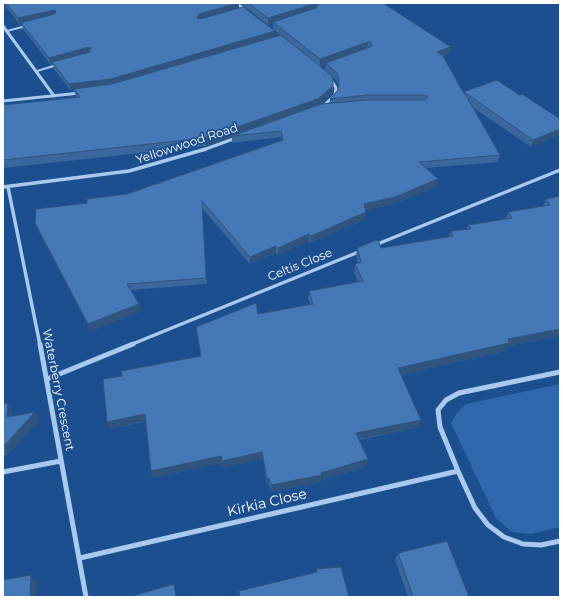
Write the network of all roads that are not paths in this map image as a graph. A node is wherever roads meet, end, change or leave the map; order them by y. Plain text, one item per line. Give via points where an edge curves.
1 (236, 3) edge
2 (244, 10) junction
3 (237, 12) edge
4 (250, 14) edge
5 (28, 25) edge
6 (3, 26) edge
7 (7, 31) junction
8 (58, 65) edge
9 (37, 71) junction
10 (328, 76) edge
11 (83, 93) edge
12 (54, 96) junction
13 (3, 102) edge
14 (326, 108) edge
15 (319, 109) joint
16 (244, 135) edge
17 (560, 170) edge
18 (5, 187) edge
19 (560, 372) edge
20 (47, 379) junction
21 (61, 462) junction
22 (458, 471) junction
23 (3, 472) edge
24 (560, 541) edge
25 (80, 558) junction
26 (86, 597) edge

1 - 2 street
2 - 3 lane
2 - 4 street
5 - 7 lane
6 - 7 street
7 - 9 street
8 - 9 lane
9 - 12 street
10 - 15 street via 334,82 335,95
11 - 12 street
12 - 13 street
14 - 15 lane
16 - 18 street, Yellowwood Road via 191,154 129,171
17 - 20 street, Celtis Close
18 - 20 street, Waterberry Crescent
19 - 22 street via 459,393 446,400 438,410 440,428
20 - 21 street, Waterberry Crescent
21 - 23 street
21 - 25 street, Waterberry Crescent
22 - 24 street via 475,508 488,525 504,537 522,544 541,545
22 - 25 street, Kirkia Close
25 - 26 street, Waterberry Crescent

